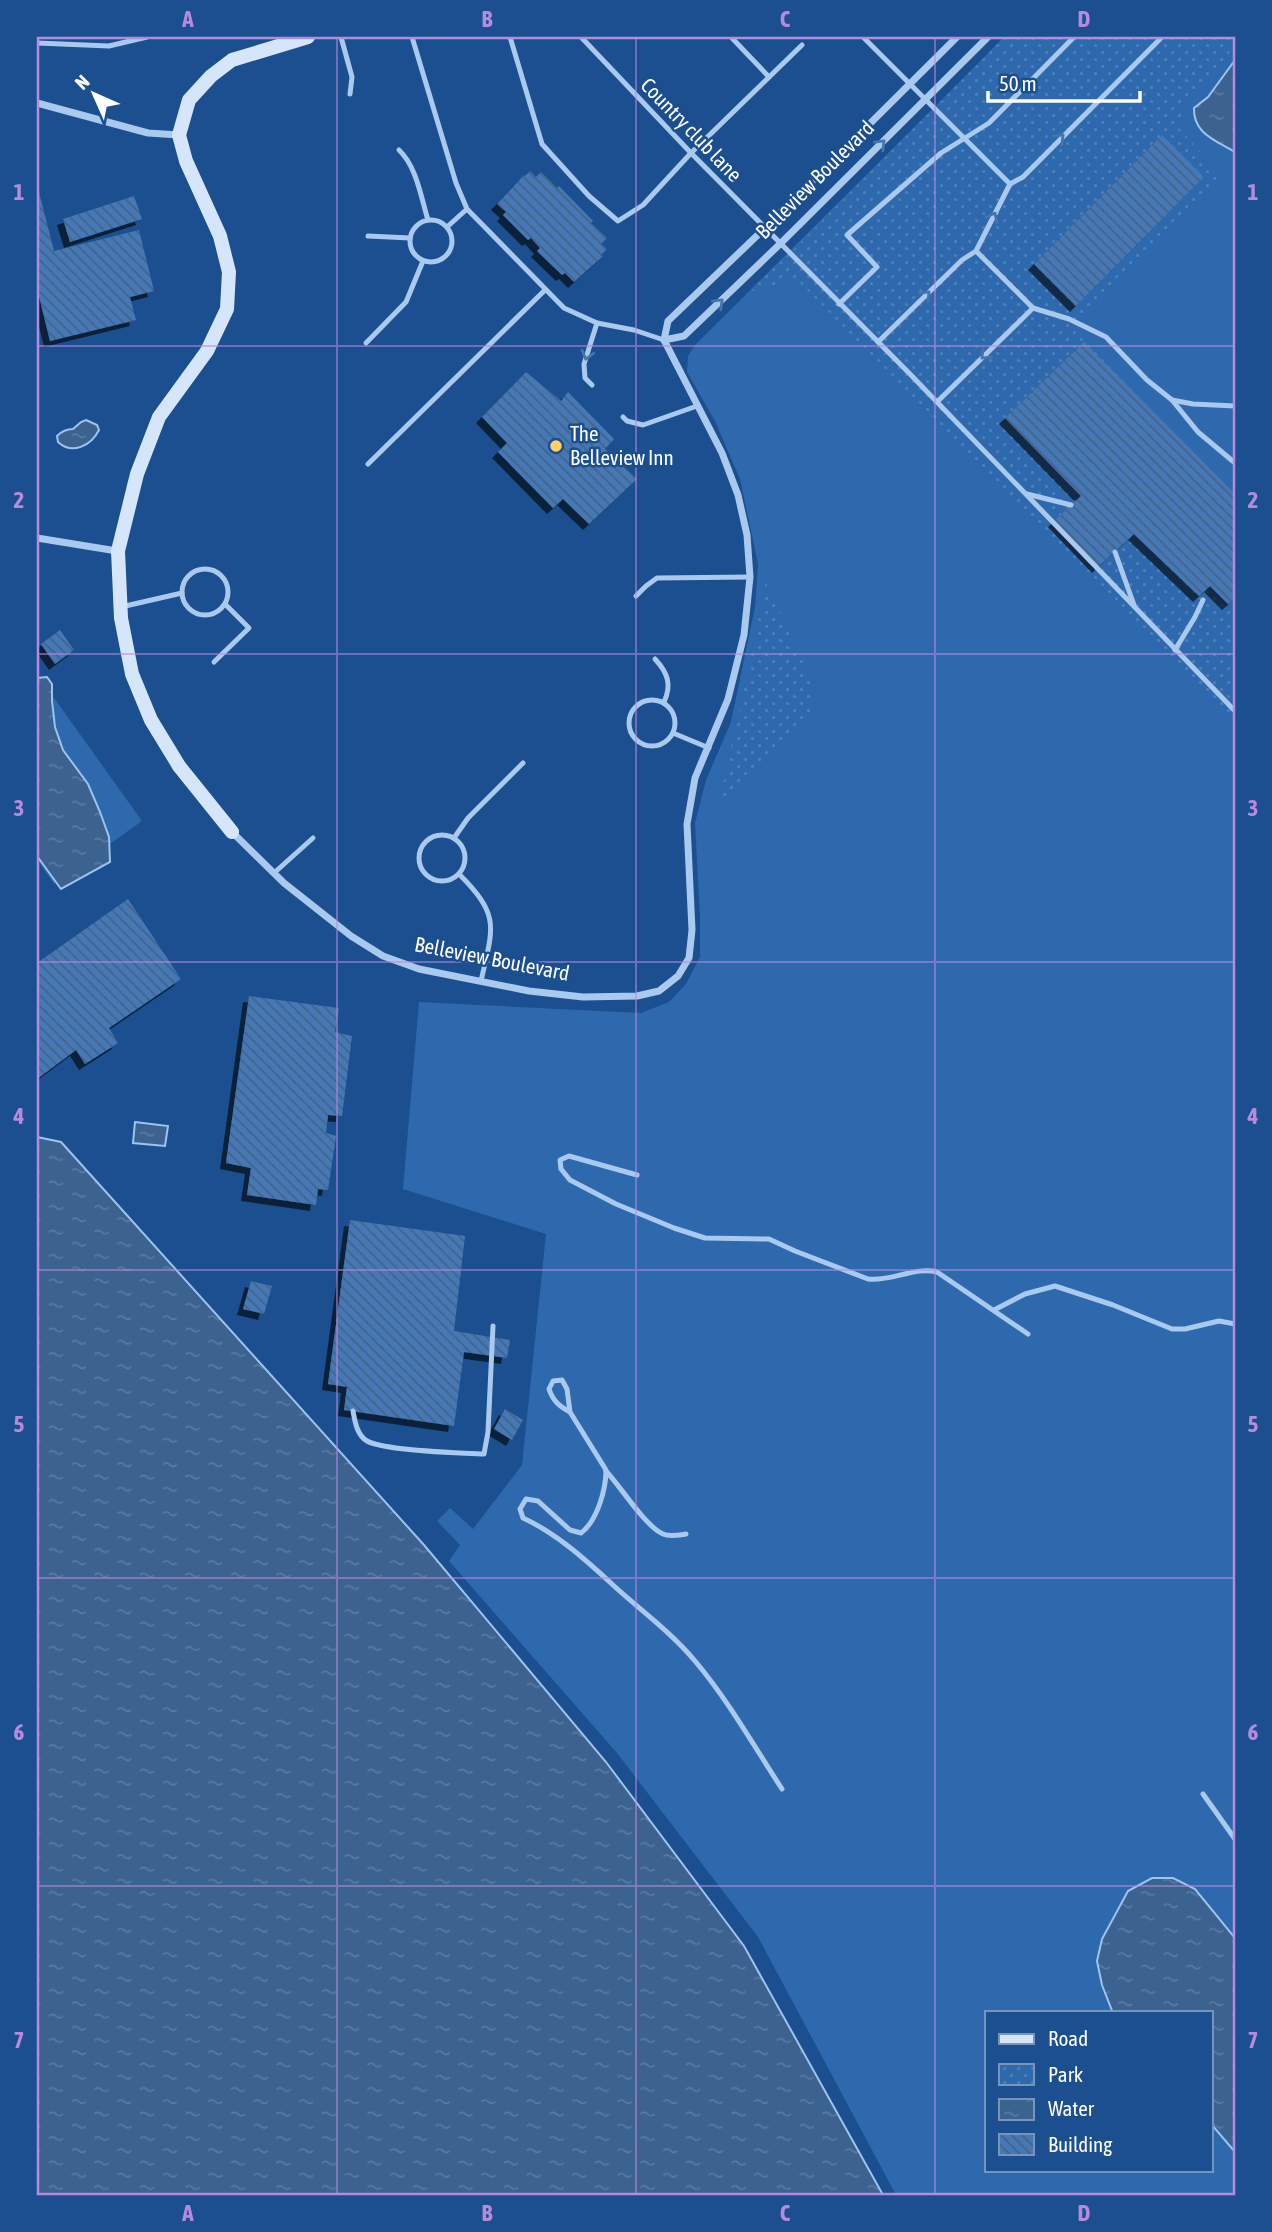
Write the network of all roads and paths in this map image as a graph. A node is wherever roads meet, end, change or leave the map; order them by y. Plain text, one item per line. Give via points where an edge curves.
1 (147, 37) edge
2 (307, 37) edge
3 (341, 37) edge
4 (412, 37) edge
5 (510, 37) edge
6 (581, 37) edge
7 (731, 37) edge
8 (863, 37) edge
9 (957, 37) edge
10 (988, 37) edge
11 (1074, 37) edge
12 (1162, 37) edge
13 (37, 43) edge
14 (802, 45) dead end
15 (769, 77) junction
16 (910, 85) junction
17 (350, 94) dead end
18 (925, 100) junction
19 (37, 103) edge
20 (180, 135) junction
21 (964, 139) junction
22 (399, 150) dead end
23 (691, 153) junction
24 (1010, 184) junction
25 (467, 209) junction
26 (428, 220) junction
27 (447, 227) junction
28 (765, 228) junction
29 (368, 236) dead end
30 (411, 238) junction
31 (780, 244) junction
32 (976, 251) junction
33 (423, 261) junction
34 (544, 290) junction
35 (839, 304) junction
36 (1033, 308) junction
37 (597, 323) junction
38 (664, 340) junction
39 (878, 342) junction
40 (366, 343) dead end
41 (592, 385) dead end
42 (1172, 400) junction
43 (937, 402) junction
44 (697, 406) junction
45 (1235, 406) edge
46 (623, 417) dead end
47 (1235, 463) edge
48 (368, 464) dead end
49 (1025, 494) junction
50 (1071, 505) dead end
51 (37, 538) edge
52 (118, 551) junction
53 (1115, 552) dead end
54 (750, 577) junction
55 (182, 593) junction
56 (636, 596) dead end
57 (1202, 600) dead end
58 (225, 604) junction
59 (121, 607) junction
60 (1135, 608) junction
61 (1175, 650) junction
62 (655, 660) dead end
63 (214, 662) dead end
64 (664, 702) junction
65 (1235, 711) edge
66 (673, 733) junction
67 (709, 748) junction
68 (523, 763) dead end
69 (232, 832) joint
70 (313, 838) dead end
71 (454, 838) junction
72 (274, 873) junction
73 (459, 874) junction
74 (481, 981) junction
75 (637, 1175) dead end
76 (994, 1310) junction
77 (1235, 1324) edge
78 (493, 1326) dead end
79 (1028, 1334) dead end
80 (353, 1411) dead end
81 (570, 1412) junction
82 (606, 1471) junction
83 (686, 1534) dead end
84 (782, 1789) dead end
85 (1203, 1794) dead end
86 (1235, 1839) edge

1 - 13 lane via 109,46
2 - 20 street via 232,60 211,76 189,100
3 - 17 lane via 352,78
4 - 25 lane
5 - 23 lane via 542,144 618,221 643,205
6 - 23 lane, Country club lane
7 - 15 lane
8 - 16 lane
9 - 16 street, Belleview Boulevard
10 - 18 street, Belleview Boulevard
11 - 21 lane via 989,123
24 -> 12 lane via 1023,177
14 - 15 lane
15 - 23 lane
16 - 18 lane
16 - 28 street, Belleview Boulevard
18 - 21 lane
31 -> 18 street, Belleview Boulevard
19 - 20 street via 148,133
20 - 52 street, Belleview Boulevard via 186,161 220,236 229,272 227,309 207,351 159,417 137,474
21 - 24 lane
21 - 35 lane via 941,153 847,236 877,267
22 - 26 lane via 411,168
23 - 28 lane, Country club lane
32 -> 24 lane
25 - 27 lane
25 - 34 lane
26 - 27 lane
26 - 30 lane via 416,226
27 - 33 lane via 452,240 448,254 437,262
28 - 31 lane, Country club lane
28 - 38 street, Belleview Boulevard via 668,321
29 - 30 lane
30 - 33 lane via 413,251
31 - 35 lane, Country club lane
38 -> 31 street, Belleview Boulevard via 684,336
32 - 36 lane
39 -> 32 lane via 961,260
33 - 40 lane via 406,302
34 - 37 lane via 564,308
34 - 48 lane
35 - 39 lane, Country club lane
36 - 42 lane via 1106,337
36 -> 43 lane
37 - 38 lane
37 -> 41 lane via 584,364 585,378
38 - 44 street, Belleview Boulevard
39 - 43 lane, Country club lane
42 - 45 lane
42 - 47 lane via 1198,432
43 - 49 lane, Country club lane
44 - 46 lane via 643,425
44 - 54 street, Belleview Boulevard via 738,495
49 - 50 lane
49 - 60 lane, Country club lane
51 - 52 street
52 - 59 street, Belleview Boulevard
53 - 60 lane
54 - 56 lane via 657,579
54 - 67 street, Belleview Boulevard via 744,635 728,699
55 - 58 lane via 187,607 199,615 214,613
55 - 58 lane via 192,573 208,569 226,582
55 - 59 lane
57 - 61 lane
58 - 63 lane via 249,628
59 - 69 street, Belleview Boulevard via 132,674 151,720 179,766
60 - 61 lane, Country club lane
61 - 65 lane, Country club lane
62 - 64 lane via 670,685
64 - 66 lane via 673,712
64 - 66 lane via 642,701 631,711 628,726 635,739 648,746 663,743
66 - 67 lane
67 - 74 street, Belleview Boulevard via 695,779 687,824 692,930 690,958 678,976 659,991 637,996 583,997
68 - 71 lane
69 - 72 street, Belleview Boulevard
70 - 72 lane
71 - 73 lane via 466,855
71 - 73 lane via 431,838 419,858 430,878 445,881
72 - 74 street, Belleview Boulevard via 318,912 383,956 419,969
73 - 74 lane via 490,913 491,937
75 - 76 lane via 569,1156 559,1160 570,1180 674,1228 705,1238 769,1239 868,1279 928,1269
76 - 77 lane via 1025,1294 1055,1286 1172,1329 1219,1321
76 - 79 lane
78 - 80 lane via 484,1454 366,1441 356,1427
81 - 81 lane via 567,1389 562,1380 553,1381 549,1389 553,1399
81 - 82 lane
82 - 83 lane via 662,1534
82 - 84 lane via 594,1516 581,1533 570,1530 538,1501 526,1499 520,1509 523,1518 585,1559 693,1659
85 - 86 lane

